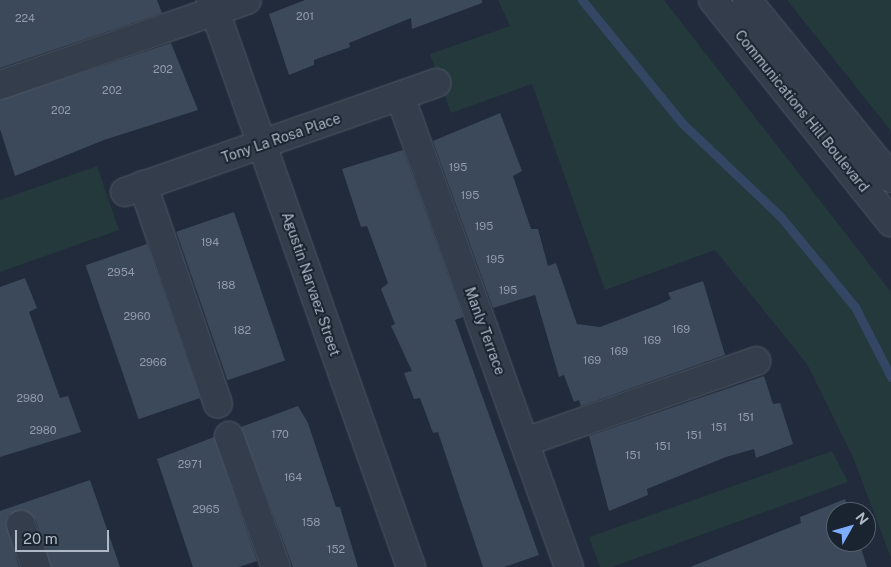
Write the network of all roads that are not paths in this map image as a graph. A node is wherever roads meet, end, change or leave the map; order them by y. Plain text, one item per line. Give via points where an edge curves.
1 (247, 0) edge
2 (713, 0) edge
3 (747, 0) edge
4 (213, 6) edge
5 (438, 83) dead end
6 (0, 85) edge
7 (400, 96) junction
8 (262, 144) junction
9 (891, 178) edge
10 (891, 222) edge
11 (756, 361) dead end
12 (218, 404) dead end
13 (229, 436) dead end
14 (525, 442) junction
15 (21, 525) dead end
16 (36, 567) edge
17 (276, 567) edge
18 (411, 567) edge
19 (569, 567) edge

1 - 4 street
2 - 10 street, Communications Hill Boulevard
3 - 9 street, Communications Hill Boulevard
4 - 6 street
4 - 8 street, Agustin Narvaez Street
5 - 7 street, Tony La Rosa Place
7 - 8 street, Tony La Rosa Place
7 - 14 street, Manly Terrace
8 - 12 street, Tony La Rosa Place via 134,188
8 - 18 street, Agustin Narvaez Street
11 - 14 street
13 - 17 street
14 - 19 street, Manly Terrace
15 - 16 street

